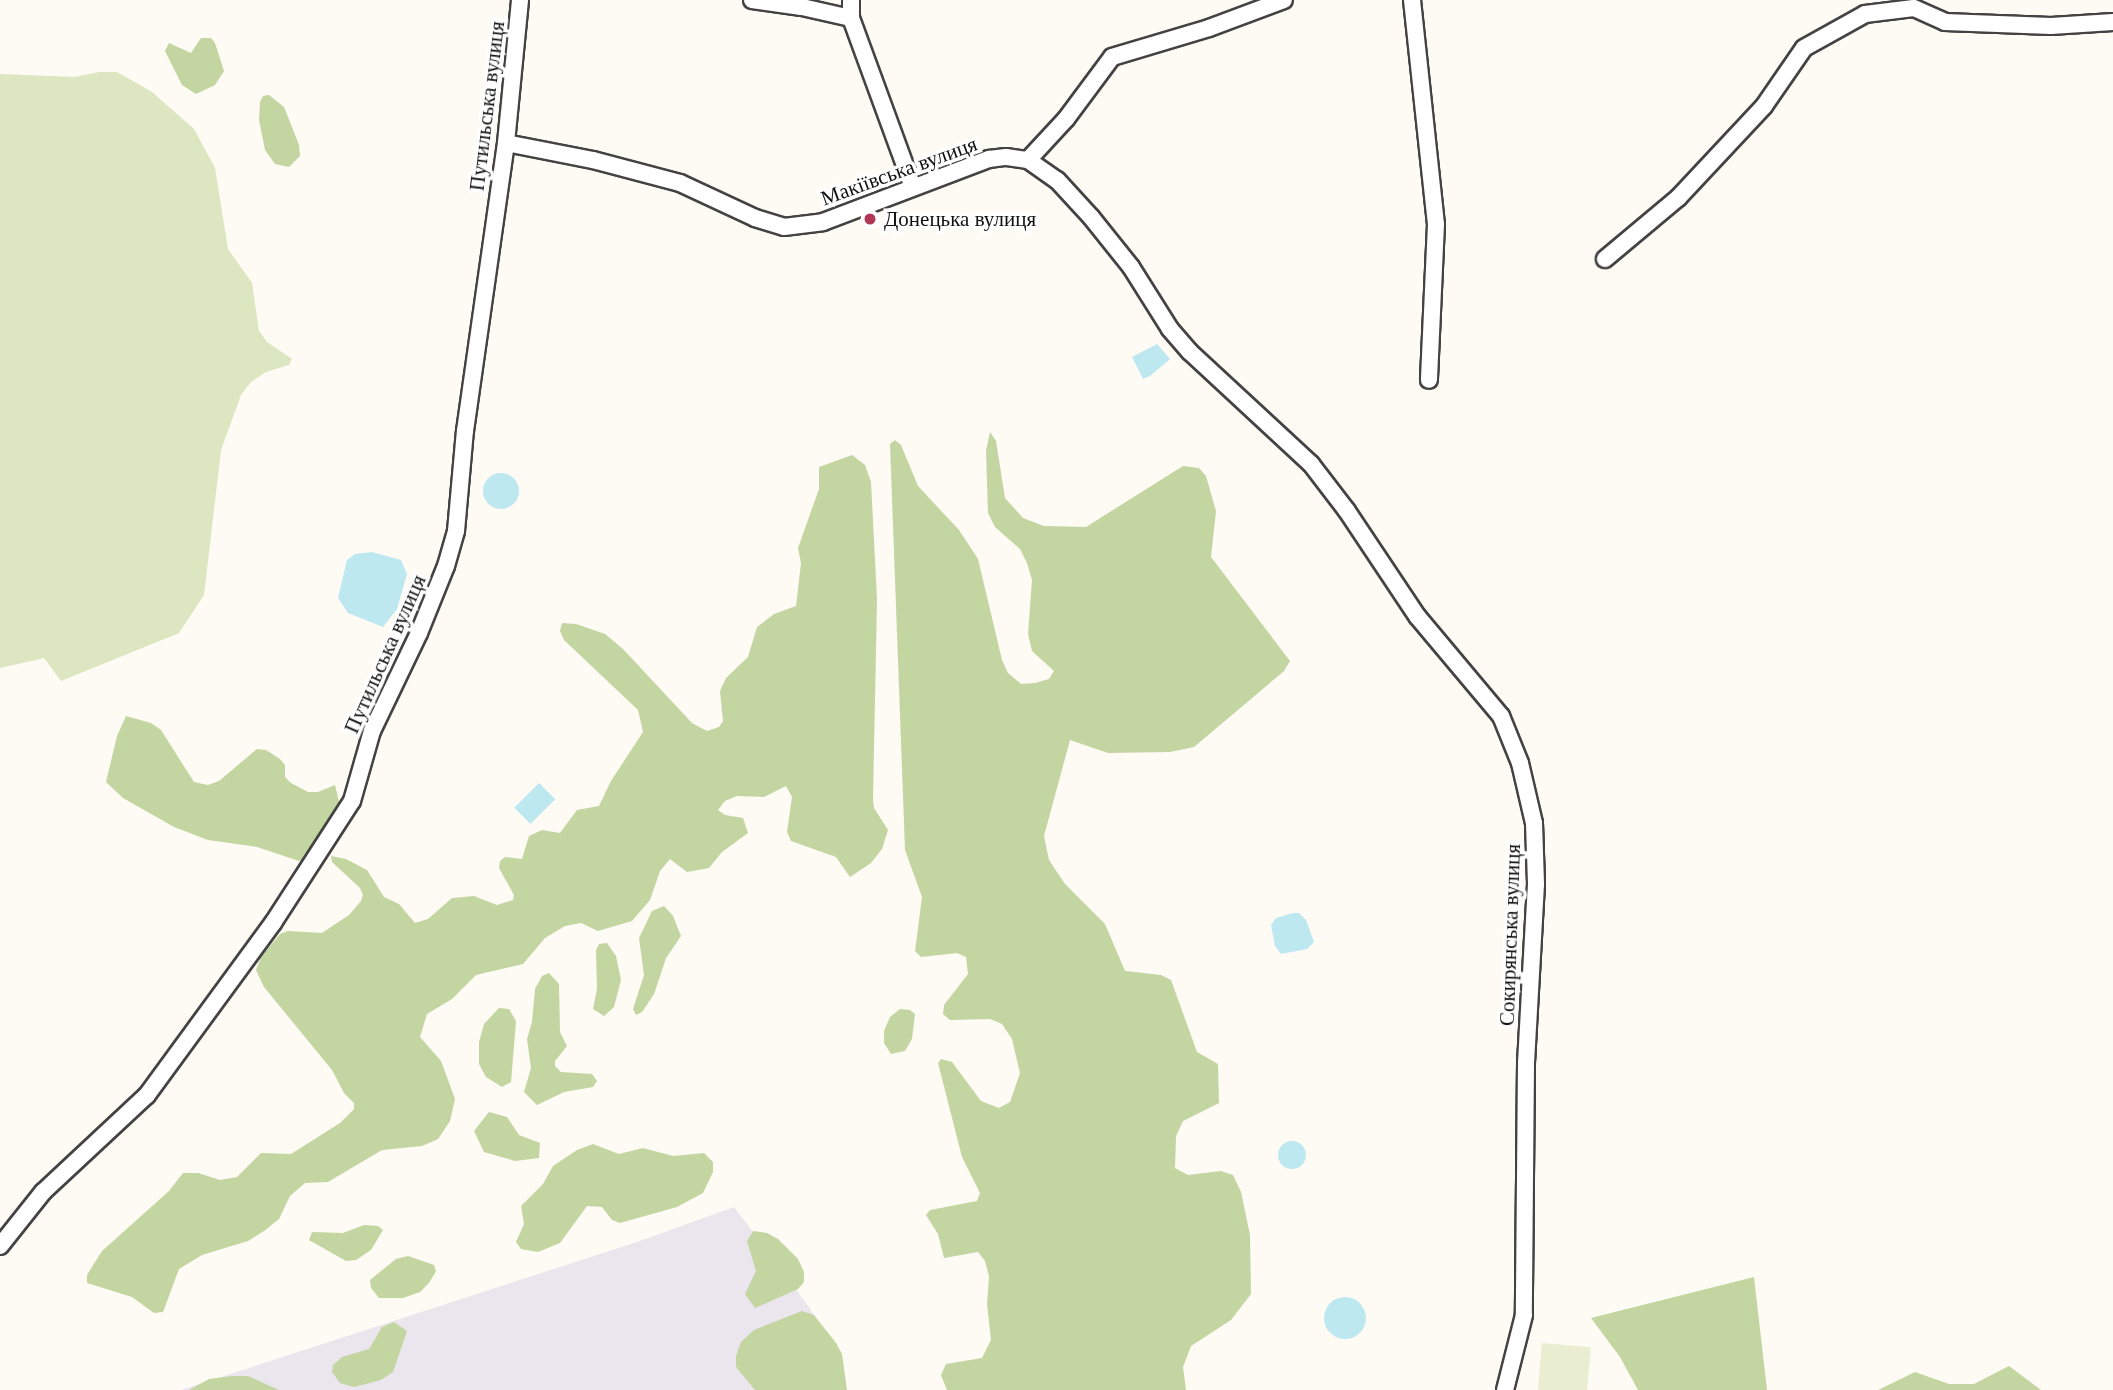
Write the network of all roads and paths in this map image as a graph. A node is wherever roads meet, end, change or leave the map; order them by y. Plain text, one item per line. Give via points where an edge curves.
1 (520, 0) edge
2 (752, 0) edge
3 (851, 0) edge
4 (1284, 0) edge
5 (1412, 0) edge
6 (851, 18) junction
7 (2113, 22) edge
8 (506, 143) junction
9 (1028, 160) junction
10 (913, 187) junction
11 (1605, 259) dead end
12 (1429, 380) dead end
13 (0, 1246) edge
14 (1505, 1390) edge

1 - 8 street, Путильська вулиця
2 - 6 street
3 - 6 street
4 - 9 street via 1112,57 1066,119
5 - 12 street via 1436,224
6 - 10 street
7 - 11 street via 2051,26 1945,22 1914,8 1865,14 1804,48 1764,106 1687,189
8 - 10 street, Макіївська вулиця via 680,183 783,227 823,222
8 - 13 street, Путильська вулиця via 453,544 416,641 372,731 348,809 273,923 147,1095 43,1192
9 - 10 street, Макіївська вулиця via 989,159
9 - 14 street, Сокирянська вулиця via 1057,180 1099,226 1190,352 1311,464 1417,615 1501,716 1520,763 1534,823 1536,884 1526,1063 1524,1315

